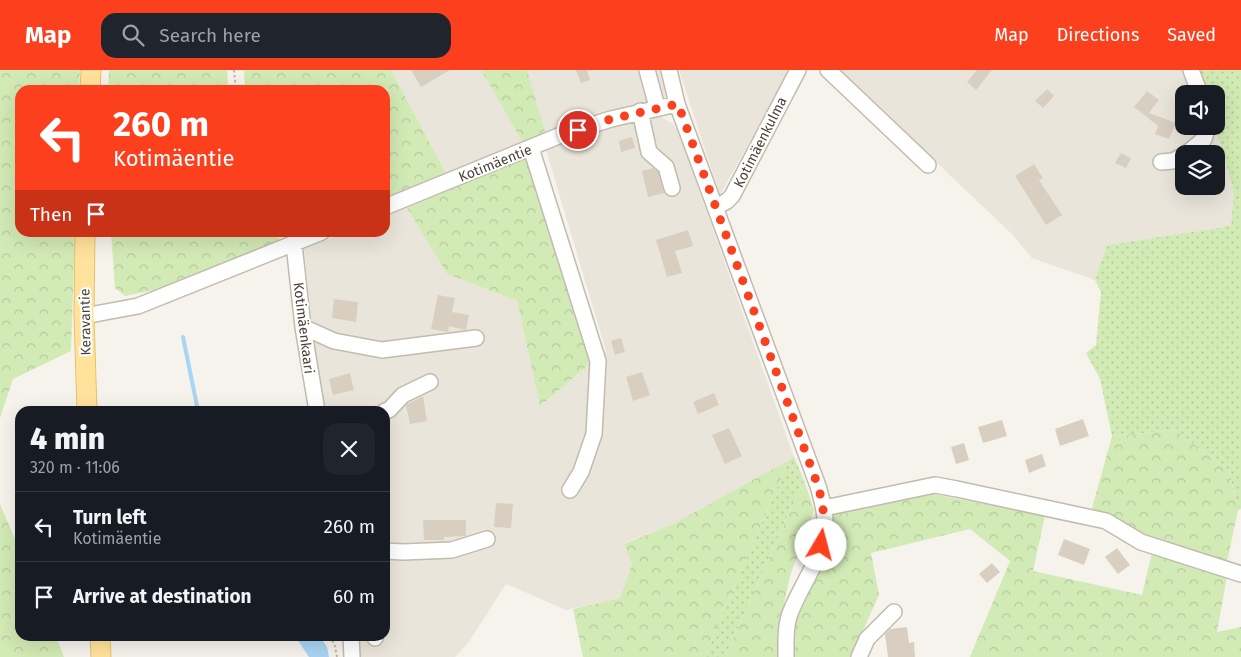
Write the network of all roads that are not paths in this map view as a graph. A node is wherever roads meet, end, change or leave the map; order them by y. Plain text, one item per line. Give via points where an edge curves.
1 (91, 70) edge
2 (647, 70) edge
3 (669, 70) edge
4 (798, 70) edge
5 (828, 70) edge
6 (1191, 70) edge
7 (90, 85) edge
8 (1197, 85) edge
9 (678, 104) junction
10 (657, 107) junction
11 (640, 112) junction
12 (1205, 135) edge
13 (1198, 145) edge
14 (531, 148) junction
15 (1175, 160) edge
16 (1161, 162) dead end
17 (928, 165) dead end
18 (672, 188) dead end
19 (390, 206) edge
20 (716, 207) junction
21 (85, 237) edge
22 (310, 237) edge
23 (294, 244) junction
24 (84, 316) junction
25 (303, 327) junction
26 (476, 338) dead end
27 (430, 382) dead end
28 (87, 406) edge
29 (316, 406) edge
30 (390, 409) edge
31 (570, 490) dead end
32 (824, 508) junction
33 (487, 539) dead end
34 (390, 551) edge
35 (1241, 574) edge
36 (894, 612) dead end
37 (100, 641) edge
38 (351, 641) edge
39 (101, 657) edge
40 (352, 657) edge
41 (786, 657) edge
42 (858, 657) edge

1 - 7 main road
2 - 10 street
3 - 9 street
4 - 20 street, Kotimäenkulma via 732,196
5 - 17 street
6 - 8 street
9 - 10 street, Kotimäentie
9 - 20 street
10 - 11 street, Kotimäentie
11 - 14 street, Kotimäentie
11 - 18 street via 649,152 666,167
12 - 13 street
14 - 19 street, Kotimäentie
14 - 31 street via 598,361 594,434 581,472
15 - 16 street
20 - 32 street
21 - 24 main road, Keravantie
22 - 23 street
23 - 24 street via 138,306
23 - 25 street, Kotimäenkaari
24 - 28 main road, Keravantie
25 - 26 street via 334,341 382,350
25 - 29 street, Kotimäenkaari
27 - 30 street via 403,395
32 - 35 street via 935,486 957,489 1106,522 1141,542
32 - 41 street via 825,528 821,545 790,612
33 - 34 street via 452,550
36 - 42 street via 867,639
37 - 39 main road
38 - 40 street

